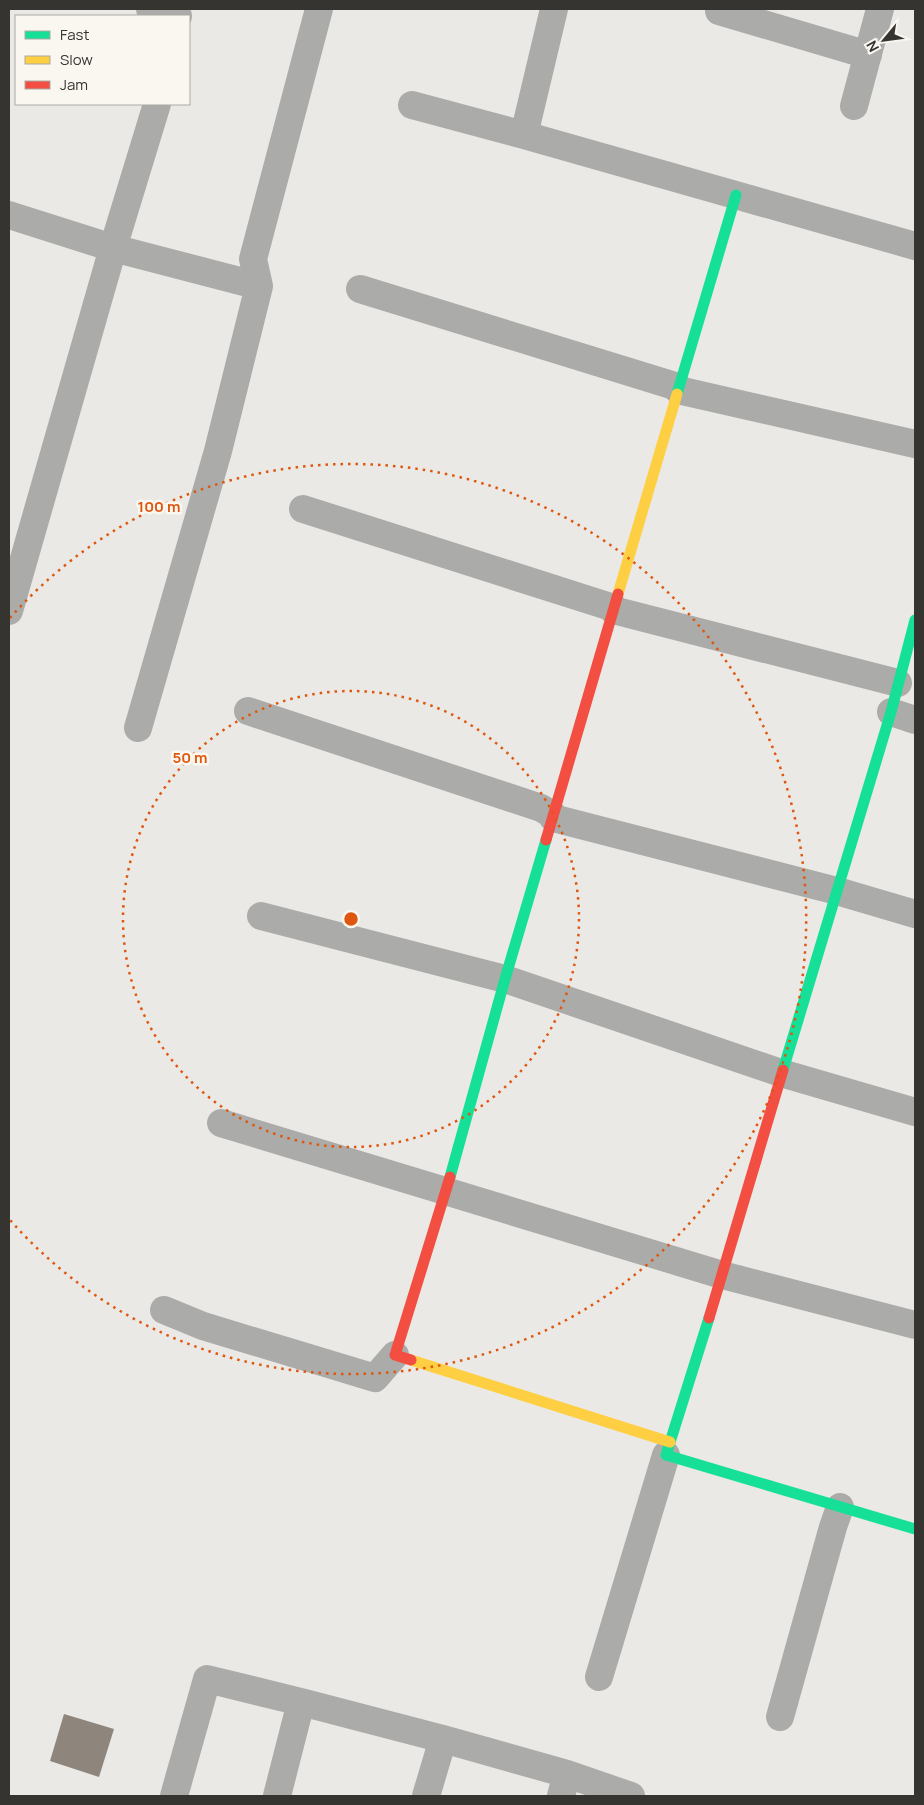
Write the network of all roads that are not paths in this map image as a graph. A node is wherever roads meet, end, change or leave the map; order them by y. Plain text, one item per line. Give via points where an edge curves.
1 (150, 9) edge
2 (319, 9) edge
3 (554, 9) edge
4 (880, 9) edge
5 (719, 11) dead end
6 (174, 15) edge
7 (868, 55) junction
8 (157, 105) edge
9 (412, 105) dead end
10 (854, 106) dead end
11 (524, 135) junction
12 (736, 195) junction
13 (9, 215) edge
14 (915, 246) edge
15 (113, 248) junction
16 (259, 286) junction
17 (360, 289) dead end
18 (678, 390) junction
19 (915, 444) edge
20 (303, 510) dead end
21 (614, 610) junction
22 (9, 611) edge
23 (915, 620) edge
24 (898, 683) junction
25 (248, 710) dead end
26 (903, 716) edge
27 (138, 728) dead end
28 (553, 818) junction
29 (837, 891) junction
30 (915, 914) edge
31 (262, 916) dead end
32 (505, 979) junction
33 (782, 1073) junction
34 (915, 1112) edge
35 (220, 1123) dead end
36 (446, 1192) junction
37 (722, 1276) junction
38 (164, 1310) dead end
39 (915, 1326) edge
40 (395, 1355) junction
41 (668, 1448) junction
42 (840, 1507) junction
43 (915, 1529) edge
44 (599, 1677) dead end
45 (301, 1702) junction
46 (780, 1717) dead end
47 (443, 1738) junction
48 (564, 1785) edge
49 (174, 1796) edge
50 (277, 1796) edge
51 (426, 1796) edge
52 (631, 1796) edge

1 - 6 street
2 - 16 street via 253,260
3 - 11 street
4 - 7 street
5 - 7 street
7 - 10 street
8 - 15 street
9 - 11 street
11 - 12 street
12 - 14 street
12 - 18 street
13 - 15 street
15 - 16 street
15 - 22 street
16 - 27 street via 218,451
17 - 18 street via 678,387
18 - 19 street
18 - 21 street
20 - 21 street
21 - 24 street
21 - 28 street
23 - 24 street
24 - 26 street
25 - 28 street via 541,808
26 - 29 street
28 - 29 street
28 - 32 street
29 - 30 street
29 - 33 street
31 - 32 street
32 - 33 street
32 - 36 street
33 - 34 street
33 - 37 street
35 - 36 street
36 - 37 street
36 - 40 street
37 - 39 street
37 - 41 street
38 - 40 street via 203,1326 375,1378
40 - 41 street
41 - 42 street
41 - 44 street
42 - 43 street
42 - 46 street
45 - 47 street
45 - 49 street via 207,1679
45 - 50 street
47 - 48 street
47 - 51 street
48 - 52 street

